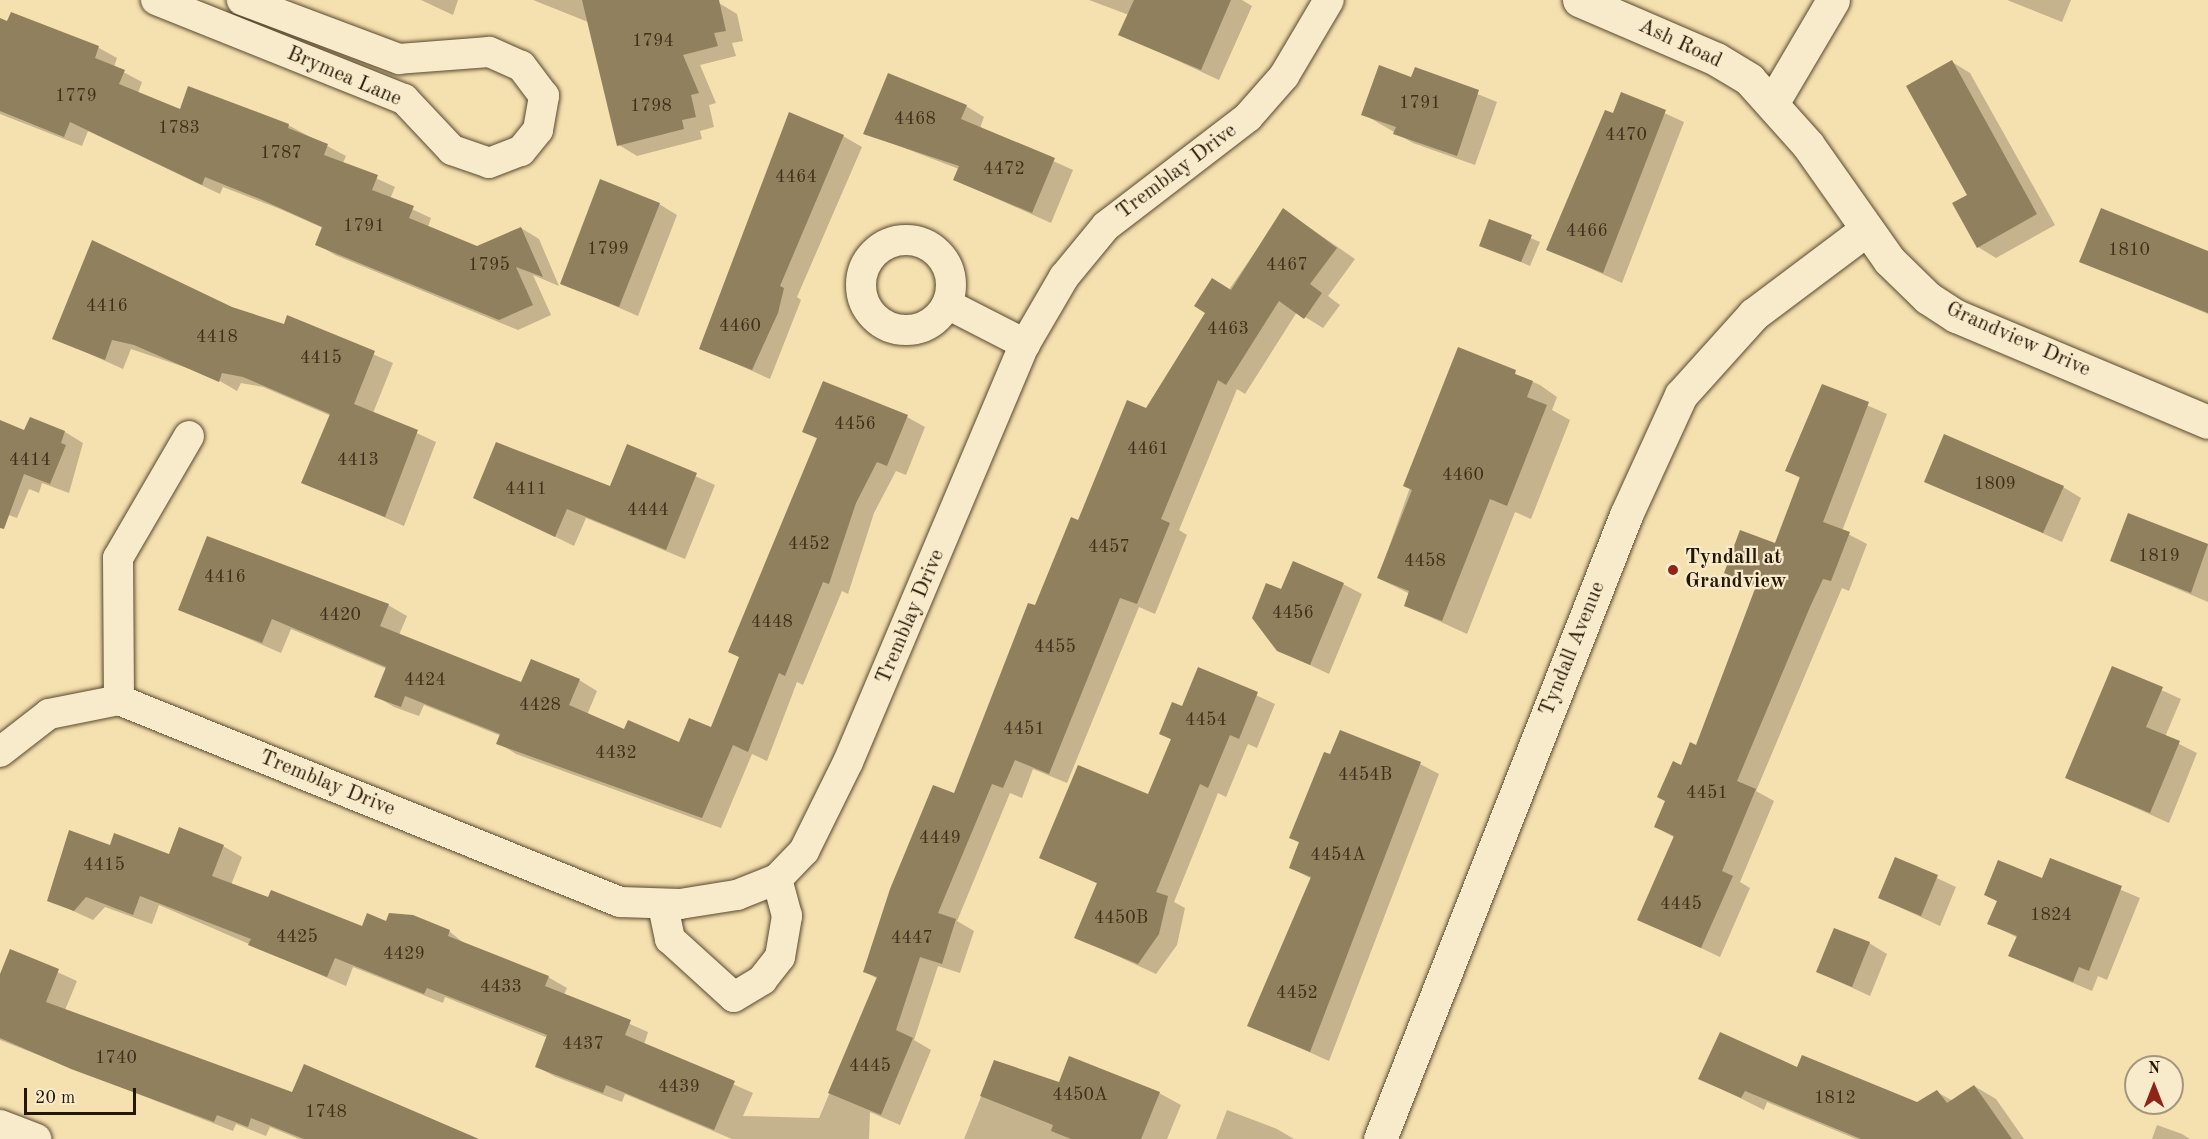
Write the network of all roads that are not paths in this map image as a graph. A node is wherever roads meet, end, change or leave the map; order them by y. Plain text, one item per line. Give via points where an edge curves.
1 (156, 0) edge
2 (242, 0) edge
3 (1329, 0) edge
4 (1579, 0) edge
5 (1833, 0) edge
6 (1773, 102) junction
7 (1866, 230) junction
8 (947, 304) dead end
9 (1025, 344) junction
10 (2208, 422) edge
11 (189, 436) dead end
12 (119, 700) junction
13 (0, 752) edge
14 (777, 879) junction
15 (663, 906) junction
16 (0, 1125) edge
17 (36, 1139) edge
18 (1380, 1139) edge

1 - 2 street, Brymea Lane via 404,99 452,150 489,163 521,151 538,130 544,96 521,66 489,52 399,59
3 - 9 street, Tremblay Drive via 1284,75 1248,117 1106,226 1064,277
4 - 6 street, Ash Road via 1716,59
5 - 6 street
6 - 7 street, Grandview Drive
7 - 10 street, Grandview Drive via 1904,276 1956,316
7 - 18 street, Tyndall Avenue via 1754,314 1681,396 1621,526
8 - 9 street
9 - 14 street, Tremblay Drive via 848,762 804,851
11 - 12 street via 118,558
12 - 13 street via 49,714 21,730
12 - 15 street, Tremblay Drive via 620,902
14 - 15 street, Tremblay Drive via 737,895
14 - 15 street via 788,916 780,957 762,980 734,997 712,983 670,939
16 - 17 street

